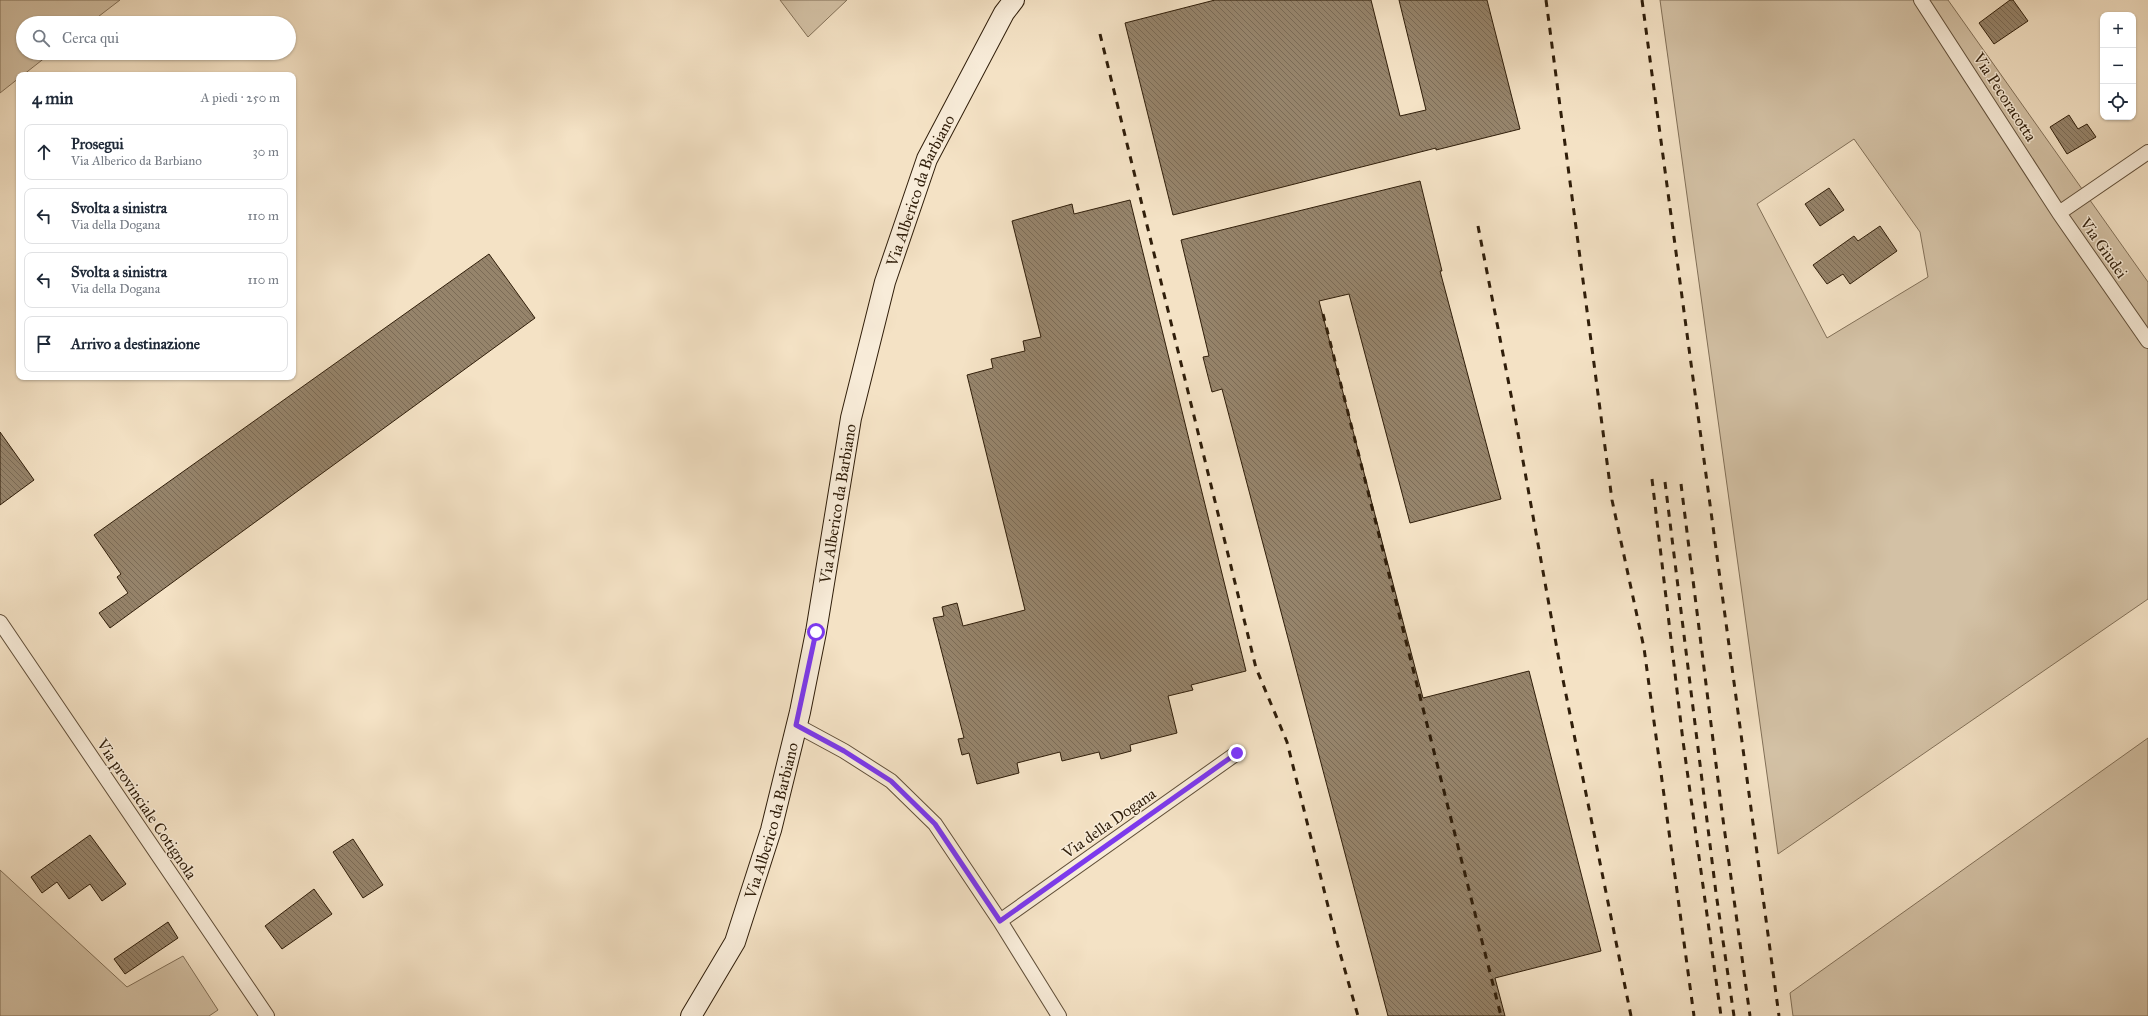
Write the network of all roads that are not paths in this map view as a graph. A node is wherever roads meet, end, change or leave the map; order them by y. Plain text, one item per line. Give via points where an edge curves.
1 (1014, 0) edge
2 (1921, 0) edge
3 (2148, 152) edge
4 (2060, 213) junction
5 (2148, 341) edge
6 (0, 622) edge
7 (796, 725) junction
8 (1237, 753) dead end
9 (1000, 921) junction
10 (267, 1016) edge
11 (691, 1016) edge
12 (1059, 1016) edge

1 - 7 main road, Via Alberico da Barbiano via 1004,13 927,159 885,282 851,418 816,632
2 - 4 street, Via Pecoracotta
3 - 4 street
4 - 5 street, Via Giudei
6 - 10 street, Via provinciale Cotignola
7 - 9 street via 891,781 935,824
7 - 11 main road, Via Alberico da Barbiano via 771,830 735,942
8 - 9 street, Via della Dogana
9 - 12 street

